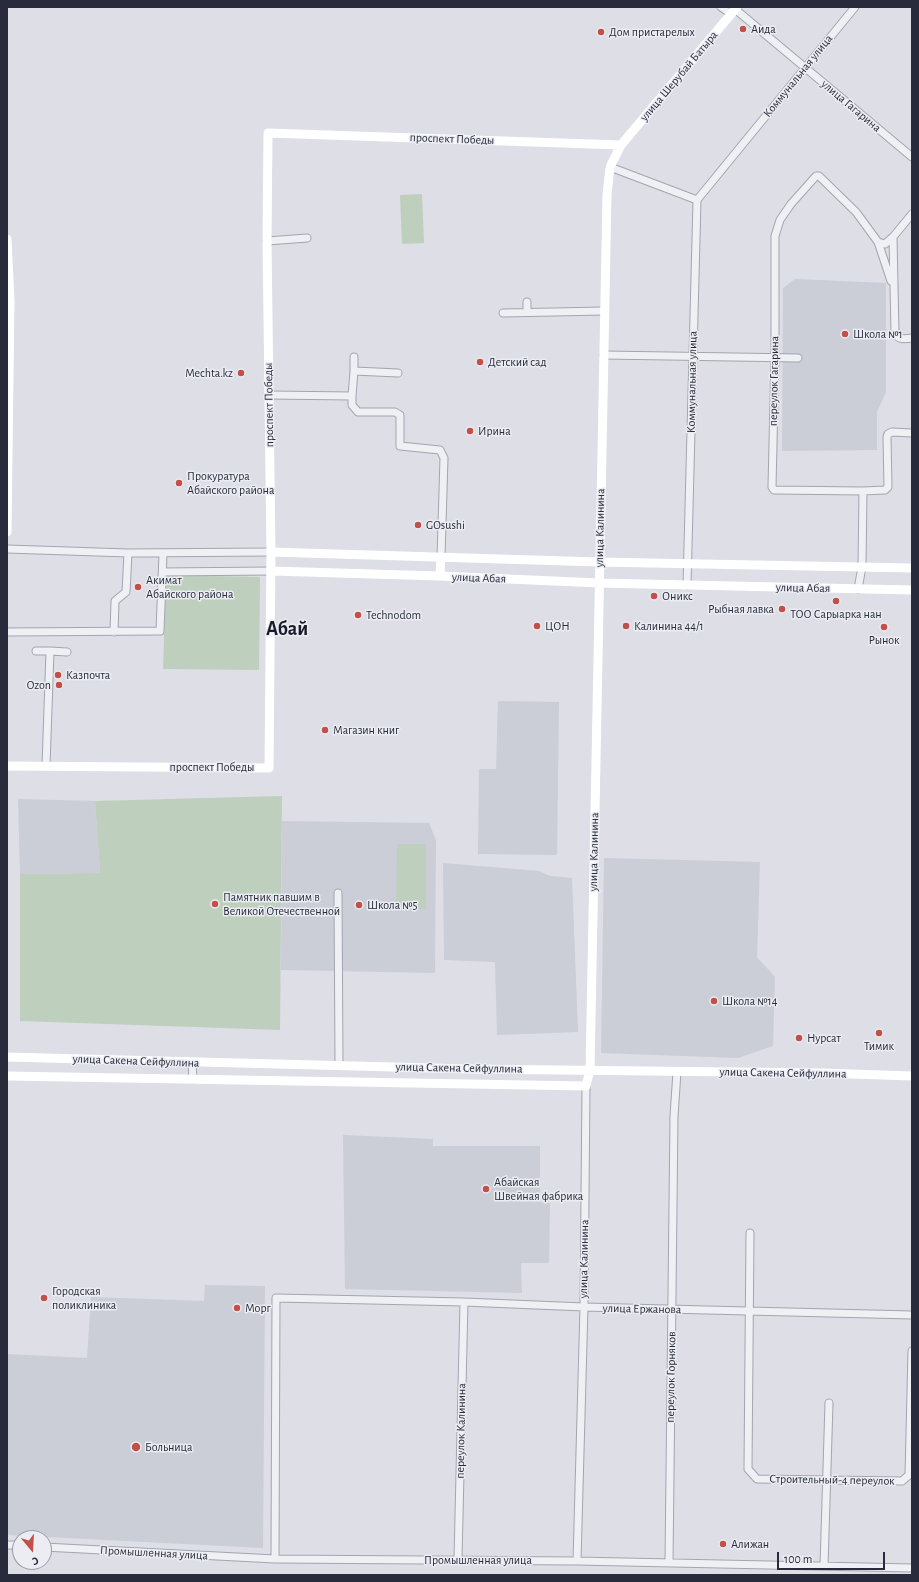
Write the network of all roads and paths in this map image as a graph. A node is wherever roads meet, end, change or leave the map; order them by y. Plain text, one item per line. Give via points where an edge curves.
1 (721, 7) edge
2 (855, 7) edge
3 (735, 10) edge
4 (805, 68) junction
5 (621, 145) junction
6 (912, 157) edge
7 (610, 168) junction
8 (697, 200) junction
9 (912, 214) edge
10 (893, 237) junction
11 (307, 238) dead end
12 (7, 239) edge
13 (267, 241) junction
14 (878, 242) junction
15 (893, 287) junction
16 (8, 301) edge
17 (527, 302) dead end
18 (604, 311) junction
19 (527, 312) junction
20 (503, 313) dead end
21 (912, 338) edge
22 (604, 355) junction
23 (354, 357) dead end
24 (693, 357) junction
25 (775, 358) junction
26 (798, 358) dead end
27 (354, 371) junction
28 (398, 373) dead end
29 (269, 396) junction
30 (352, 396) junction
31 (912, 433) edge
32 (863, 491) junction
33 (7, 532) edge
34 (7, 549) edge
35 (271, 552) junction
36 (128, 553) junction
37 (163, 554) junction
38 (441, 557) junction
39 (599, 562) junction
40 (688, 563) junction
41 (862, 567) junction
42 (912, 568) edge
43 (271, 571) junction
44 (163, 572) junction
45 (440, 576) junction
46 (599, 583) junction
47 (687, 585) junction
48 (858, 589) junction
49 (912, 590) edge
50 (7, 632) edge
51 (114, 632) junction
52 (36, 651) dead end
53 (50, 651) junction
54 (67, 652) dead end
55 (7, 766) edge
56 (46, 766) junction
57 (338, 893) dead end
58 (7, 1057) edge
59 (192, 1063) junction
60 (339, 1065) junction
61 (590, 1070) junction
62 (677, 1072) junction
63 (7, 1076) edge
64 (912, 1076) edge
65 (193, 1079) junction
66 (586, 1086) junction
67 (750, 1233) dead end
68 (464, 1302) junction
69 (584, 1308) junction
70 (672, 1310) junction
71 (750, 1311) junction
72 (912, 1315) edge
73 (912, 1351) edge
74 (829, 1403) dead end
75 (826, 1480) junction
76 (52, 1547) edge
77 (275, 1559) junction
78 (458, 1559) junction
79 (577, 1561) junction
80 (669, 1563) junction
81 (824, 1566) junction
82 (912, 1568) edge

1 - 3 street, улица Гагарина
2 - 4 street, Коммунальная улица
3 - 4 street, улица Гагарина
3 - 5 street, улица Шерубай Батыра
4 - 6 street, улица Гагарина
4 - 8 street, Коммунальная улица
5 - 7 street, улица Калинина
5 - 13 street, проспект Победы via 268,134
7 - 8 street
7 - 18 street, улица Калинина
8 - 24 street, Коммунальная улица
9 - 10 street
10 - 14 street via 885,244
10 - 15 street
11 - 13 street
12 - 16 street
13 - 29 street, проспект Победы
14 - 15 street
14 - 25 street, переулок Гагарина via 856,212 819,176 816,176 780,220 775,236
15 - 21 street via 896,337
16 - 33 street
17 - 19 street
18 - 19 street
18 - 22 street, улица Калинина
19 - 20 street
22 - 24 street
22 - 39 street, улица Калинина
23 - 27 street
24 - 25 street
24 - 40 street, Коммунальная улица
25 - 26 street
25 - 32 street, переулок Гагарина via 772,489
27 - 28 street
27 - 30 street
29 - 30 street
29 - 35 street, проспект Победы
30 - 38 street via 352,405 358,412 395,412 400,415 400,446 440,450 443,454
31 - 32 street via 888,434 888,487 885,490
32 - 41 street
34 - 36 street
35 - 37 street
35 - 38 street
35 - 43 street, проспект Победы
36 - 37 street
36 - 51 street via 126,592 115,601
37 - 44 street
38 - 39 street, улица Абая
38 - 45 street, улица Абая
39 - 40 street, улица Абая
39 - 46 street, улица Калинина
40 - 41 street, улица Абая
40 - 47 street, Коммунальная улица
41 - 42 street, улица Абая
41 - 48 street
43 - 44 street
43 - 45 street
43 - 56 street, проспект Победы via 269,768
44 - 51 street via 160,631
45 - 46 street, улица Абая
46 - 47 street, улица Абая
46 - 61 street, улица Калинина
47 - 48 street, улица Абая
48 - 49 street, улица Абая
50 - 51 street
52 - 53 street
53 - 54 street
53 - 56 street
55 - 56 street, проспект Победы
57 - 60 street
58 - 59 street, улица Сакена Сейфуллина
59 - 60 street, улица Сакена Сейфуллина
59 - 65 street
60 - 61 street, улица Сакена Сейфуллина
61 - 62 street, улица Сакена Сейфуллина
61 - 66 street, улица Калинина
62 - 64 street, улица Сакена Сейфуллина
62 - 70 street, переулок Горняков via 674,1116
63 - 65 street, улица Сакена Сейфуллина
65 - 66 street, улица Сакена Сейфуллина
66 - 69 street, улица Калинина
67 - 71 street, Строительный-4 переулок
68 - 69 street, улица Ержанова
68 - 77 street, улица Ержанова via 276,1298
68 - 78 street, переулок Калинина
69 - 70 street, улица Ержанова
69 - 79 street, улица Калинина
70 - 71 street, улица Ержанова
70 - 80 street, переулок Горняков
71 - 72 street, улица Ержанова
71 - 75 street, Строительный-4 переулок via 748,1469 757,1479
73 - 75 street, Строительный-4 переулок via 909,1475 902,1481
74 - 75 street
75 - 81 street
76 - 77 street, Промышленная улица
77 - 78 street, Промышленная улица
78 - 79 street, Промышленная улица
79 - 80 street, Промышленная улица
80 - 81 street, Промышленная улица
81 - 82 street, Промышленная улица

